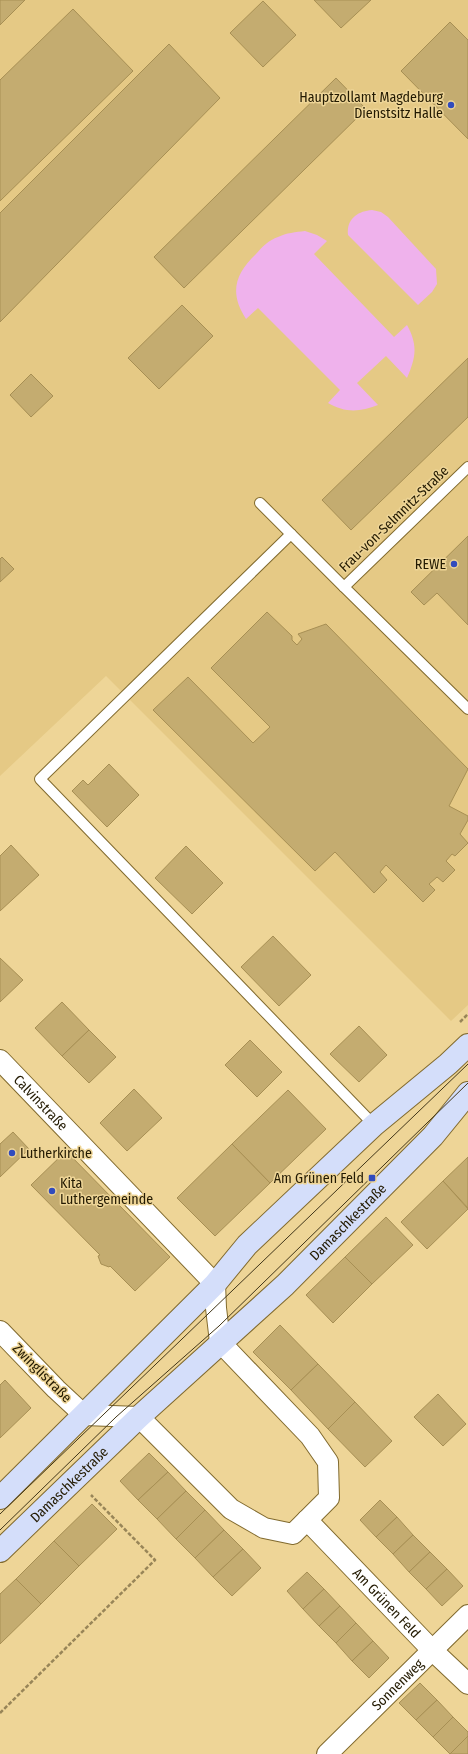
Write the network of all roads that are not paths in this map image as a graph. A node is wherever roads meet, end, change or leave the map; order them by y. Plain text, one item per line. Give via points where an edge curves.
1 (468, 467) edge
2 (260, 503) dead end
3 (291, 534) junction
4 (344, 587) junction
5 (468, 709) edge
6 (468, 1045) edge
7 (0, 1060) edge
8 (468, 1093) edge
9 (374, 1125) junction
10 (215, 1284) junction
11 (0, 1330) edge
12 (220, 1342) junction
13 (84, 1415) junction
14 (139, 1417) junction
15 (0, 1498) edge
16 (307, 1520) junction
17 (0, 1551) edge
18 (468, 1615) edge
19 (432, 1650) junction
20 (468, 1684) edge
21 (327, 1754) edge

1 - 4 lane, Frau-von-Selmnitz-Straße
2 - 3 lane
3 - 4 lane
3 - 9 lane via 40,779
4 - 5 lane, Frau-von-Selmnitz-Straße
6 - 9 street
7 - 10 street, Calvinstraße
8 - 12 street, Damaschkestraße via 434,1136 285,1285
9 - 10 street via 247,1245
10 - 12 street
10 - 13 street
11 - 13 street, Zwinglistraße
12 - 14 street, Damaschkestraße
12 - 16 street via 310,1436 328,1462 329,1498
13 - 14 street
13 - 15 street
14 - 16 street via 231,1509 264,1528 293,1534
14 - 17 street, Damaschkestraße
16 - 19 street, Am Grünen Feld
18 - 19 street, Sonnenweg
19 - 20 street, Am Grünen Feld
19 - 21 street, Sonnenweg

